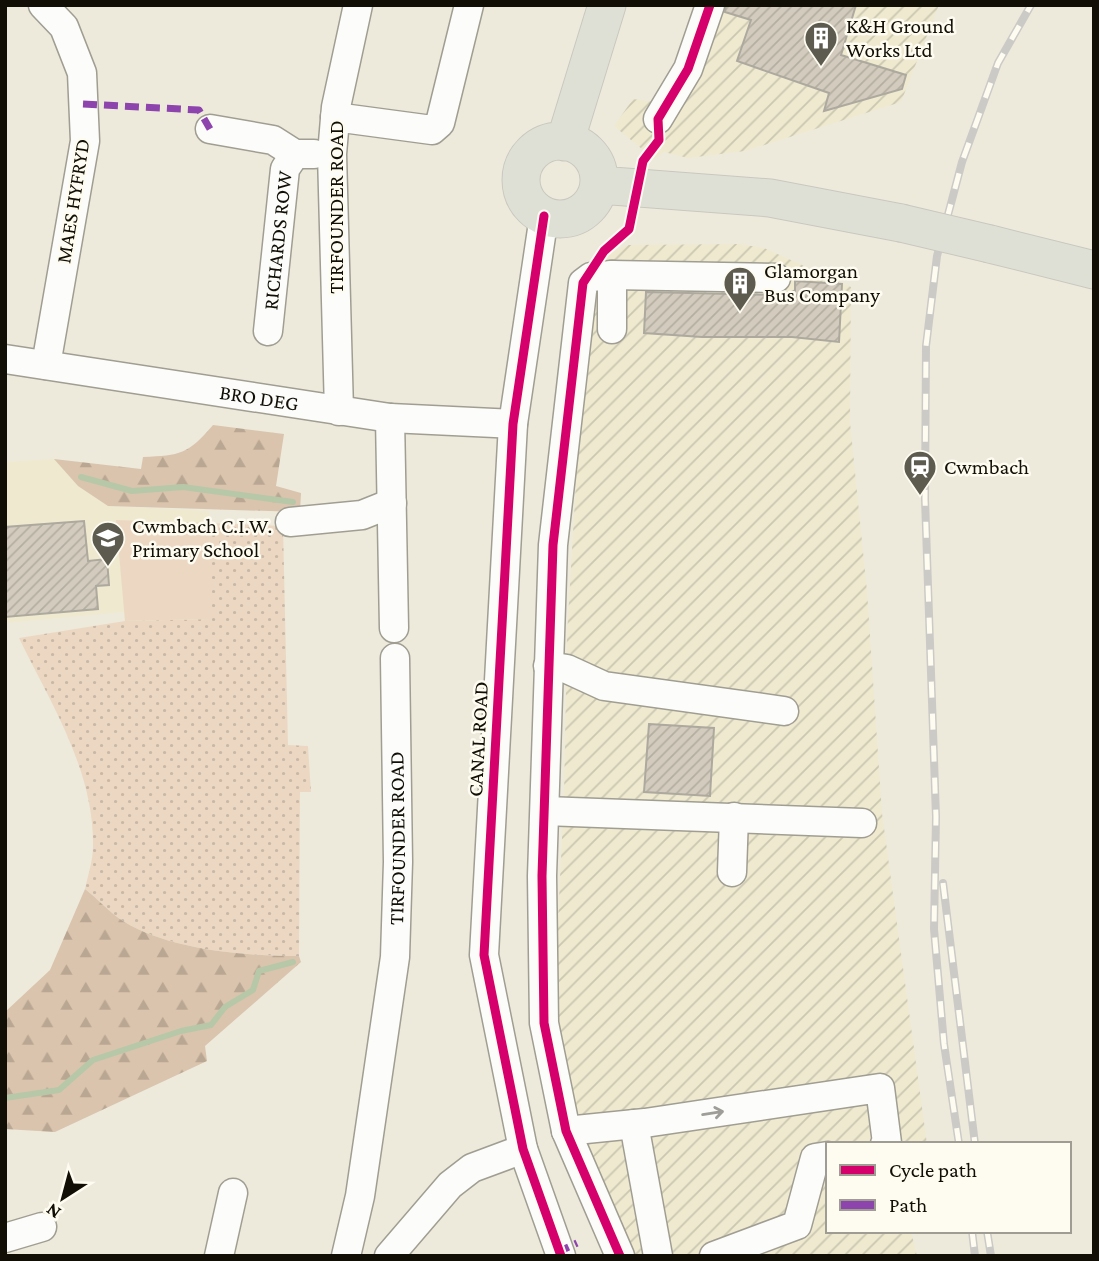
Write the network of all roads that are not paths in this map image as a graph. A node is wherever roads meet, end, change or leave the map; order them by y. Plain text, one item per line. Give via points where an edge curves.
1 (43, 5) edge
2 (358, 5) edge
3 (469, 5) edge
4 (607, 5) edge
5 (710, 5) edge
6 (335, 117) junction
7 (658, 119) dead end
8 (210, 129) dead end
9 (565, 142) junction
10 (295, 154) junction
11 (332, 154) junction
12 (599, 185) junction
13 (544, 216) junction
14 (1094, 270) edge
15 (612, 275) junction
16 (776, 278) dead end
17 (612, 329) dead end
18 (268, 331) dead end
19 (5, 359) edge
20 (46, 365) junction
21 (339, 411) junction
22 (390, 418) junction
23 (513, 424) junction
24 (392, 503) junction
25 (290, 522) dead end
26 (506, 551) junction
27 (553, 559) junction
28 (394, 628) dead end
29 (395, 658) dead end
30 (548, 666) junction
31 (784, 711) dead end
32 (545, 811) junction
33 (734, 817) junction
34 (862, 823) dead end
35 (732, 872) dead end
36 (640, 1124) junction
37 (566, 1131) junction
38 (887, 1142) edge
39 (523, 1149) junction
40 (826, 1156) edge
41 (233, 1193) dead end
42 (43, 1227) dead end
43 (5, 1238) edge
44 (219, 1256) edge
45 (346, 1256) edge
46 (389, 1256) edge
47 (561, 1256) edge
48 (621, 1256) edge
49 (658, 1256) edge
50 (714, 1256) edge

1 - 20 street, MAES HYFRYD via 64,27 82,73 85,141
2 - 6 street, TIRFOUNDER ROAD
3 - 6 street via 440,123 432,130
4 - 9 main road
5 - 7 street via 688,69
6 - 11 street, TIRFOUNDER ROAD
8 - 10 street via 273,140
9 - 12 main road via 587,152
9 - 13 main road via 541,146 524,164 521,188 525,200
10 - 11 street
10 - 18 street, RICHARDS ROW via 285,169
11 - 21 street, TIRFOUNDER ROAD
12 - 13 main road via 589,207 579,215 555,220
12 - 14 main road, bridge via 770,198 901,223
13 - 23 street, CANAL ROAD
15 - 16 street
15 - 17 street
15 - 27 street via 590,277 583,283
19 - 20 street, BRO DEG
20 - 21 street, BRO DEG
21 - 22 street, BRO DEG
22 - 23 street, BRO DEG
22 - 24 street
23 - 26 street, CANAL ROAD
24 - 25 street via 362,515
24 - 28 street
26 - 27 street
26 - 39 street, CANAL ROAD via 484,955
27 - 30 street
29 - 45 street, TIRFOUNDER ROAD via 396,957 360,1196
30 - 31 street via 567,669 604,686
30 - 32 street
32 - 33 street
32 - 37 street via 544,1023
33 - 34 street
33 - 35 street
36 - 37 street
36 -> 38 street via 880,1088
36 - 49 street
37 - 48 street
39 - 46 street via 472,1168 450,1185
39 - 47 street, CANAL ROAD
40 - 50 street via 815,1158 797,1225
41 - 44 street
42 - 43 street

